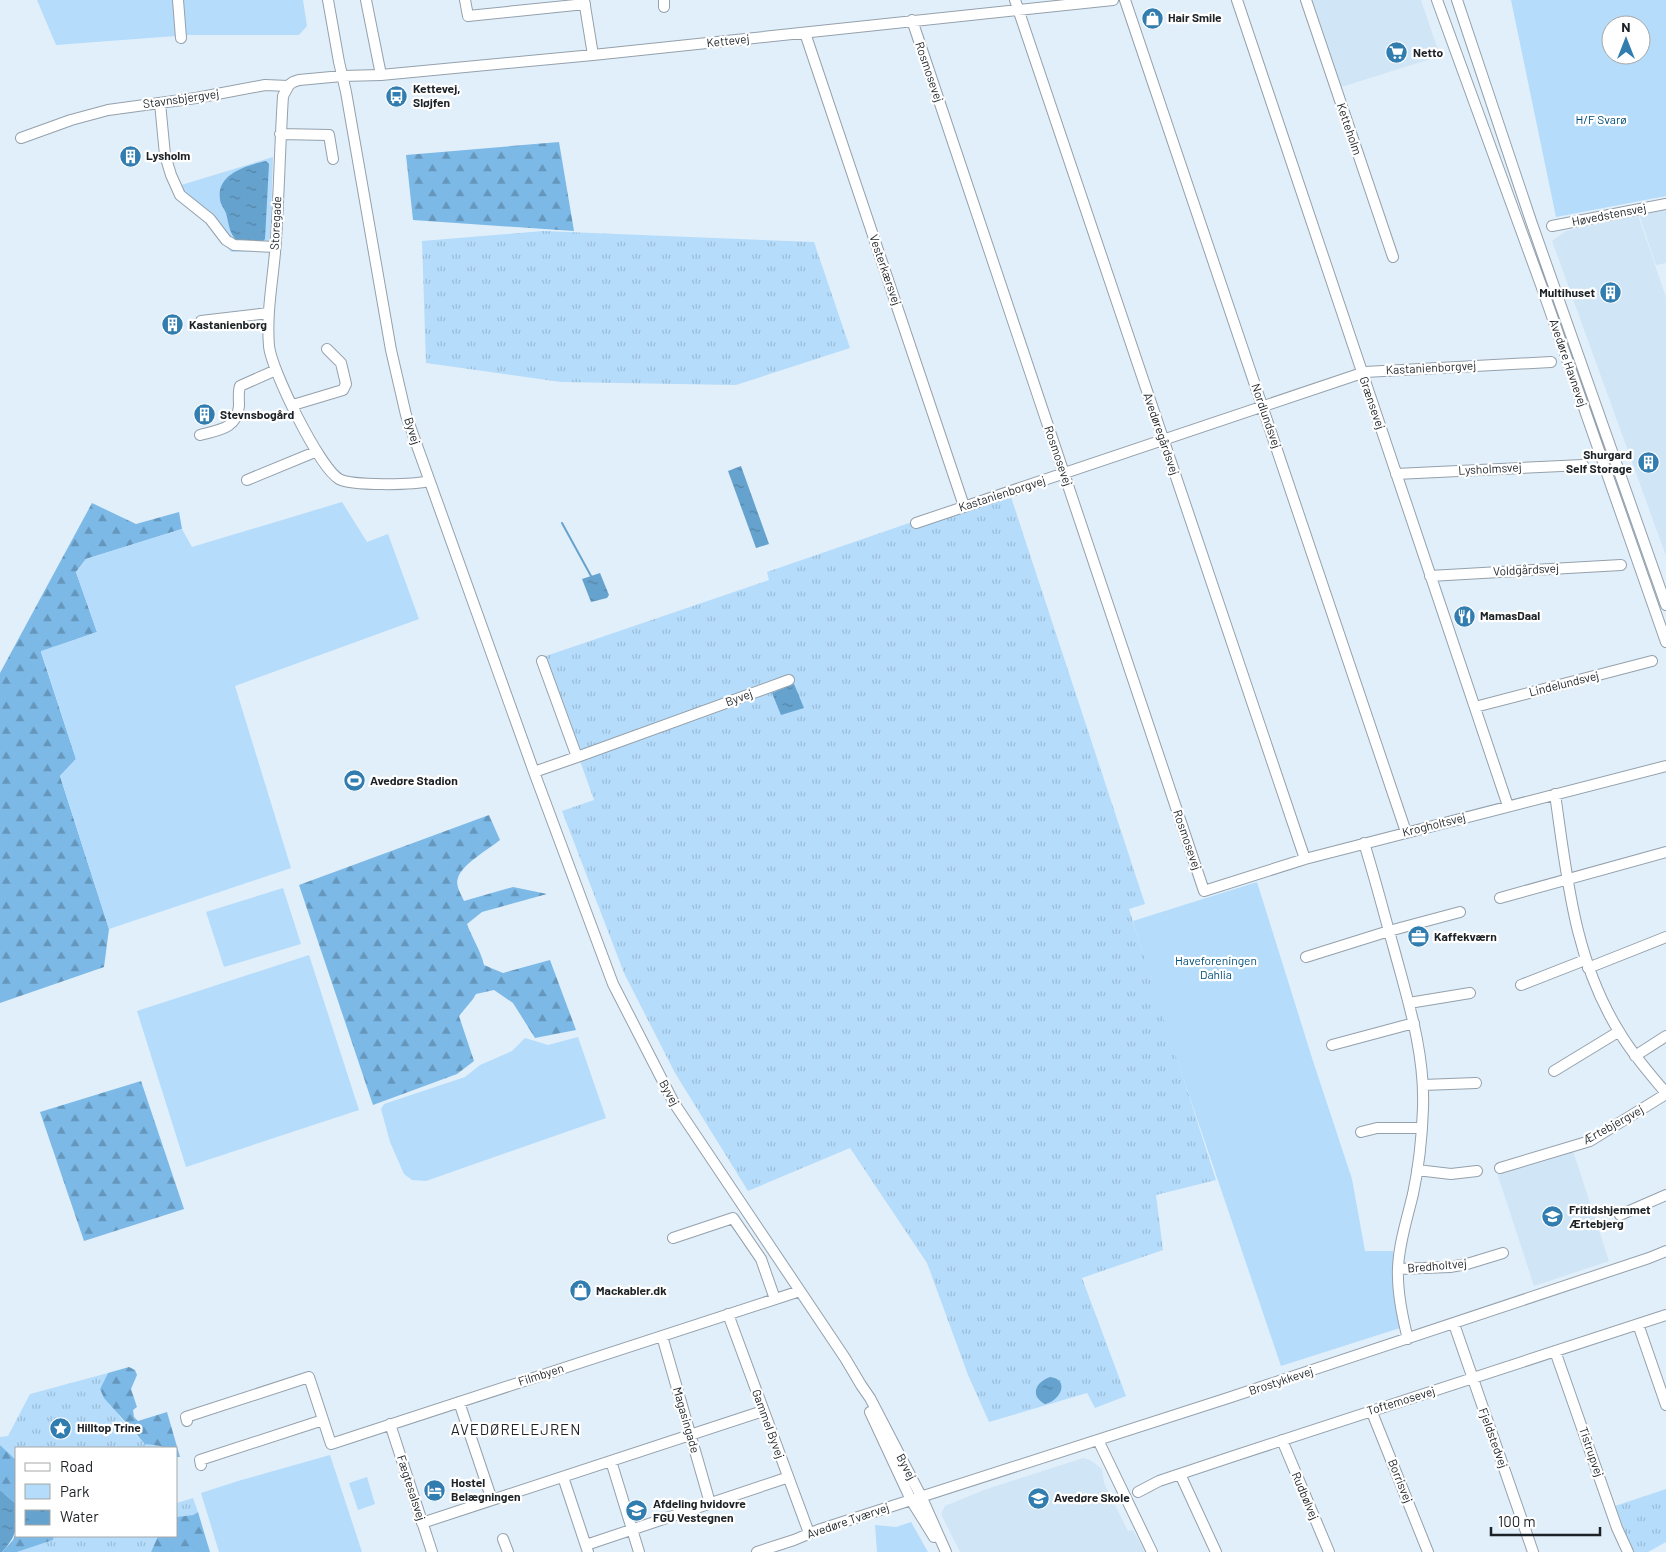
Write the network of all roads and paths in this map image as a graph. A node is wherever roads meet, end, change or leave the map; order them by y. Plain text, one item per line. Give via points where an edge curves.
1 (178, 0) edge
2 (328, 0) edge
3 (366, 0) edge
4 (466, 0) edge
5 (1113, 0) edge
6 (1125, 0) edge
7 (1237, 0) edge
8 (1306, 0) edge
9 (1437, 0) edge
10 (1457, 0) edge
11 (585, 2) edge
12 (541, 4) edge
13 (1017, 5) edge
14 (912, 20) junction
15 (805, 33) junction
16 (181, 38) dead end
17 (593, 55) junction
18 (381, 75) junction
19 (342, 76) junction
20 (288, 86) junction
21 (160, 103) junction
22 (280, 134) junction
23 (21, 138) dead end
24 (333, 159) dead end
25 (1666, 204) edge
26 (1552, 226) dead end
27 (276, 247) junction
28 (1393, 257) dead end
29 (268, 313) junction
30 (201, 320) dead end
31 (327, 349) dead end
32 (1551, 362) dead end
33 (276, 370) junction
34 (1362, 373) junction
35 (293, 405) junction
36 (1262, 406) junction
37 (200, 435) dead end
38 (1163, 440) junction
39 (315, 452) junction
40 (1583, 465) dead end
41 (1064, 474) junction
42 (1396, 474) junction
43 (247, 480) dead end
44 (429, 481) junction
45 (964, 506) junction
46 (916, 523) dead end
47 (1621, 565) dead end
48 (1430, 576) junction
49 (1666, 603) edge
50 (1666, 642) edge
51 (542, 661) dead end
52 (1652, 661) dead end
53 (789, 680) dead end
54 (1475, 707) junction
55 (577, 757) junction
56 (1666, 766) edge
57 (534, 772) junction
58 (1555, 794) junction
59 (1508, 806) junction
60 (1406, 832) junction
61 (1364, 843) junction
62 (1666, 852) edge
63 (1305, 859) junction
64 (1567, 880) junction
65 (1204, 892) joint
66 (1500, 898) dead end
67 (1460, 912) dead end
68 (1389, 931) junction
69 (1666, 937) edge
70 (1306, 957) dead end
71 (1587, 964) junction
72 (1521, 985) dead end
73 (1470, 993) dead end
74 (1409, 1003) junction
75 (1414, 1023) junction
76 (1618, 1032) junction
77 (1666, 1036) edge
78 (1332, 1045) dead end
79 (1635, 1056) junction
80 (1554, 1071) dead end
81 (1476, 1083) dead end
82 (1423, 1085) junction
83 (1666, 1094) edge
84 (1422, 1128) junction
85 (1361, 1132) dead end
86 (1500, 1168) dead end
87 (1417, 1170) junction
88 (1477, 1171) dead end
89 (1666, 1195) edge
90 (1620, 1215) dead end
91 (673, 1238) dead end
92 (1666, 1252) edge
93 (1503, 1253) dead end
94 (1398, 1269) junction
95 (800, 1291) junction
96 (775, 1299) junction
97 (728, 1314) junction
98 (1666, 1315) edge
99 (1454, 1324) junction
100 (1638, 1324) junction
101 (662, 1336) junction
102 (1408, 1339) junction
103 (1556, 1351) junction
104 (1472, 1379) junction
105 (860, 1385) junction
106 (459, 1402) junction
107 (1666, 1405) edge
108 (1371, 1410) junction
109 (764, 1411) junction
110 (323, 1420) junction
111 (187, 1422) dead end
112 (390, 1424) junction
113 (690, 1435) junction
114 (1098, 1440) junction
115 (1282, 1440) junction
116 (611, 1461) junction
117 (201, 1465) dead end
118 (1180, 1474) junction
119 (563, 1476) junction
120 (783, 1479) dead end
121 (1138, 1492) dead end
122 (922, 1498) junction
123 (492, 1500) junction
124 (911, 1500) junction
125 (710, 1504) junction
126 (422, 1523) junction
127 (633, 1530) junction
128 (808, 1533) junction
129 (503, 1539) dead end
130 (587, 1549) edge
131 (432, 1552) edge
132 (508, 1552) edge
133 (639, 1552) edge
134 (757, 1552) edge
135 (944, 1552) edge
136 (1152, 1552) edge
137 (1216, 1552) edge
138 (1329, 1552) edge
139 (1428, 1552) edge
140 (1533, 1552) edge
141 (1628, 1552) edge

1 - 16 street
2 - 19 street, Byvej
3 - 18 street
4 - 12 street via 468,16
5 - 13 street, Kettevej
6 - 36 street, Nordlundsvej
7 - 34 street, Grænsevej
8 - 28 street, Ketteholm
9 - 50 street, Avedøre Havnevej via 1541,284
10 - 49 street, Avedøre Havnevej via 1534,230
11 - 12 street
11 - 17 street
13 - 14 street, Kettevej
13 - 38 street, Avedøregårdsvej
14 - 15 street, Kettevej
14 - 41 street, Rosmosevej
15 - 17 street, Kettevej
15 - 45 street, Vesterkærsvej
17 - 18 street, Kettevej
18 - 19 street, Kettevej
19 - 20 street, Stavnsbjergvej via 296,81
19 - 44 street, Byvej via 392,350 406,415
20 - 21 street, Stavnsbjergvej via 265,85
20 - 22 street, Storegade via 283,96
21 - 23 street, Stavnsbjergvej via 108,110
21 - 27 street via 165,155 180,195 210,219 234,245
22 - 24 street via 329,135
22 - 27 street, Storegade
25 - 26 street, Høvedstensvej
27 - 29 street, Storegade
29 - 30 street
29 - 33 street, Storegade via 269,347
31 - 35 street via 340,363 346,384 343,390
32 - 34 street, Kastanienborgvej
33 - 35 street, Storegade
33 - 37 street via 240,386 239,408 232,425
34 - 36 street, Kastanienborgvej
34 - 42 street, Grænsevej
35 - 39 street, Storegade
36 - 38 street, Kastanienborgvej
36 - 60 street, Nordlundsvej
38 - 41 street, Kastanienborgvej
38 - 63 street, Avedøregårdsvej
39 - 43 street
39 - 44 street, Storegade via 338,478 347,481 414,484
40 - 42 street, Lysholmsvej
41 - 45 street, Kastanienborgvej
41 - 65 street, Rosmosevej
42 - 48 street, Grænsevej
44 - 57 street, Byvej
45 - 46 street, Kastanienborgvej
47 - 48 street, Voldgårdsvej
48 - 54 street, Grænsevej
51 - 55 street
52 - 54 street, Lindelundsvej
53 - 55 street, Byvej
54 - 59 street, Grænsevej
55 - 57 street, Byvej
56 - 58 street, Krogholtsvej
57 - 95 street, Byvej via 613,984 643,1045 674,1103
58 - 59 street, Krogholtsvej
58 - 64 street, Ærtebjergvej
59 - 60 street, Krogholtsvej
60 - 61 street, Krogholtsvej
61 - 63 street, Krogholtsvej
61 - 68 street, Bredholtvej
62 - 64 street
63 - 65 street, Krogholtsvej
64 - 66 street
64 - 71 street, Ærtebjergvej
67 - 68 street
68 - 70 street
68 - 74 street, Bredholtvej
69 - 71 street
71 - 72 street
71 - 76 street, Ærtebjergvej
73 - 74 street
74 - 75 street, Bredholtvej
75 - 78 street
75 - 82 street, Bredholtvej
76 - 79 street, Ærtebjergvej
76 - 80 street
77 - 79 street
79 - 83 street, Ærtebjergvej
81 - 82 street
82 - 84 street, Bredholtvej
83 - 86 street, Ærtebjergvej via 1590,1141
84 - 85 street via 1377,1128
84 - 87 street, Bredholtvej
87 - 88 street via 1451,1174
87 - 94 street, Bredholtvej
89 - 90 street
91 - 96 street via 733,1218 761,1260
92 - 99 street, Brostykkevej
93 - 94 street, Bredholtvej via 1450,1267
94 - 102 street, Bredholtvej via 1399,1296
95 - 96 street, Filmbyen
95 - 105 street, Byvej via 846,1358
96 - 97 street, Filmbyen
97 - 101 street, Filmbyen
97 - 109 street, Gammel Byvej
98 - 100 street, Toftemosevej
99 - 102 street, Brostykkevej
99 - 104 street, Fjeldstedvej
100 - 103 street, Toftemosevej
100 - 107 street
101 - 106 street, Filmbyen
101 - 113 street, Magasingade
102 - 114 street, Brostykkevej
103 - 104 street, Toftemosevej
103 - 141 street, Tistrupvej
104 - 108 street, Toftemosevej
104 - 140 street, Fjeldstedvej
105 - 122 street, Byvej via 870,1398
105 - 124 street, Byvej
106 - 112 street, Filmbyen
106 - 123 street
108 - 115 street, Toftemosevej
108 - 139 street, Borrisvej
109 - 113 street
109 - 128 street, Gammel Byvej
110 - 111 street, Filmbyen via 309,1377 186,1416
110 - 112 street, Filmbyen via 331,1444
110 - 117 street via 200,1460
112 - 126 street, Fægtesalsvej
113 - 116 street
113 - 125 street, Magasingade
114 - 122 street, Brostykkevej
114 - 136 street
115 - 118 street, Toftemosevej
115 - 138 street, Rudbølvej
116 - 119 street
116 - 127 street
118 - 121 street, Toftemosevej
118 - 137 street
119 - 123 street
119 - 130 street
120 - 125 street
122 - 124 street, Brostykkevej
122 - 135 street, Byvej
123 - 126 street
124 - 128 street, Avedøre Tværvej
124 - 135 street, Byvej
125 - 127 street
126 - 131 street, Fægtesalsvej
127 - 130 street
127 - 133 street
128 - 134 street, Avedøre Tværvej
129 - 132 street

